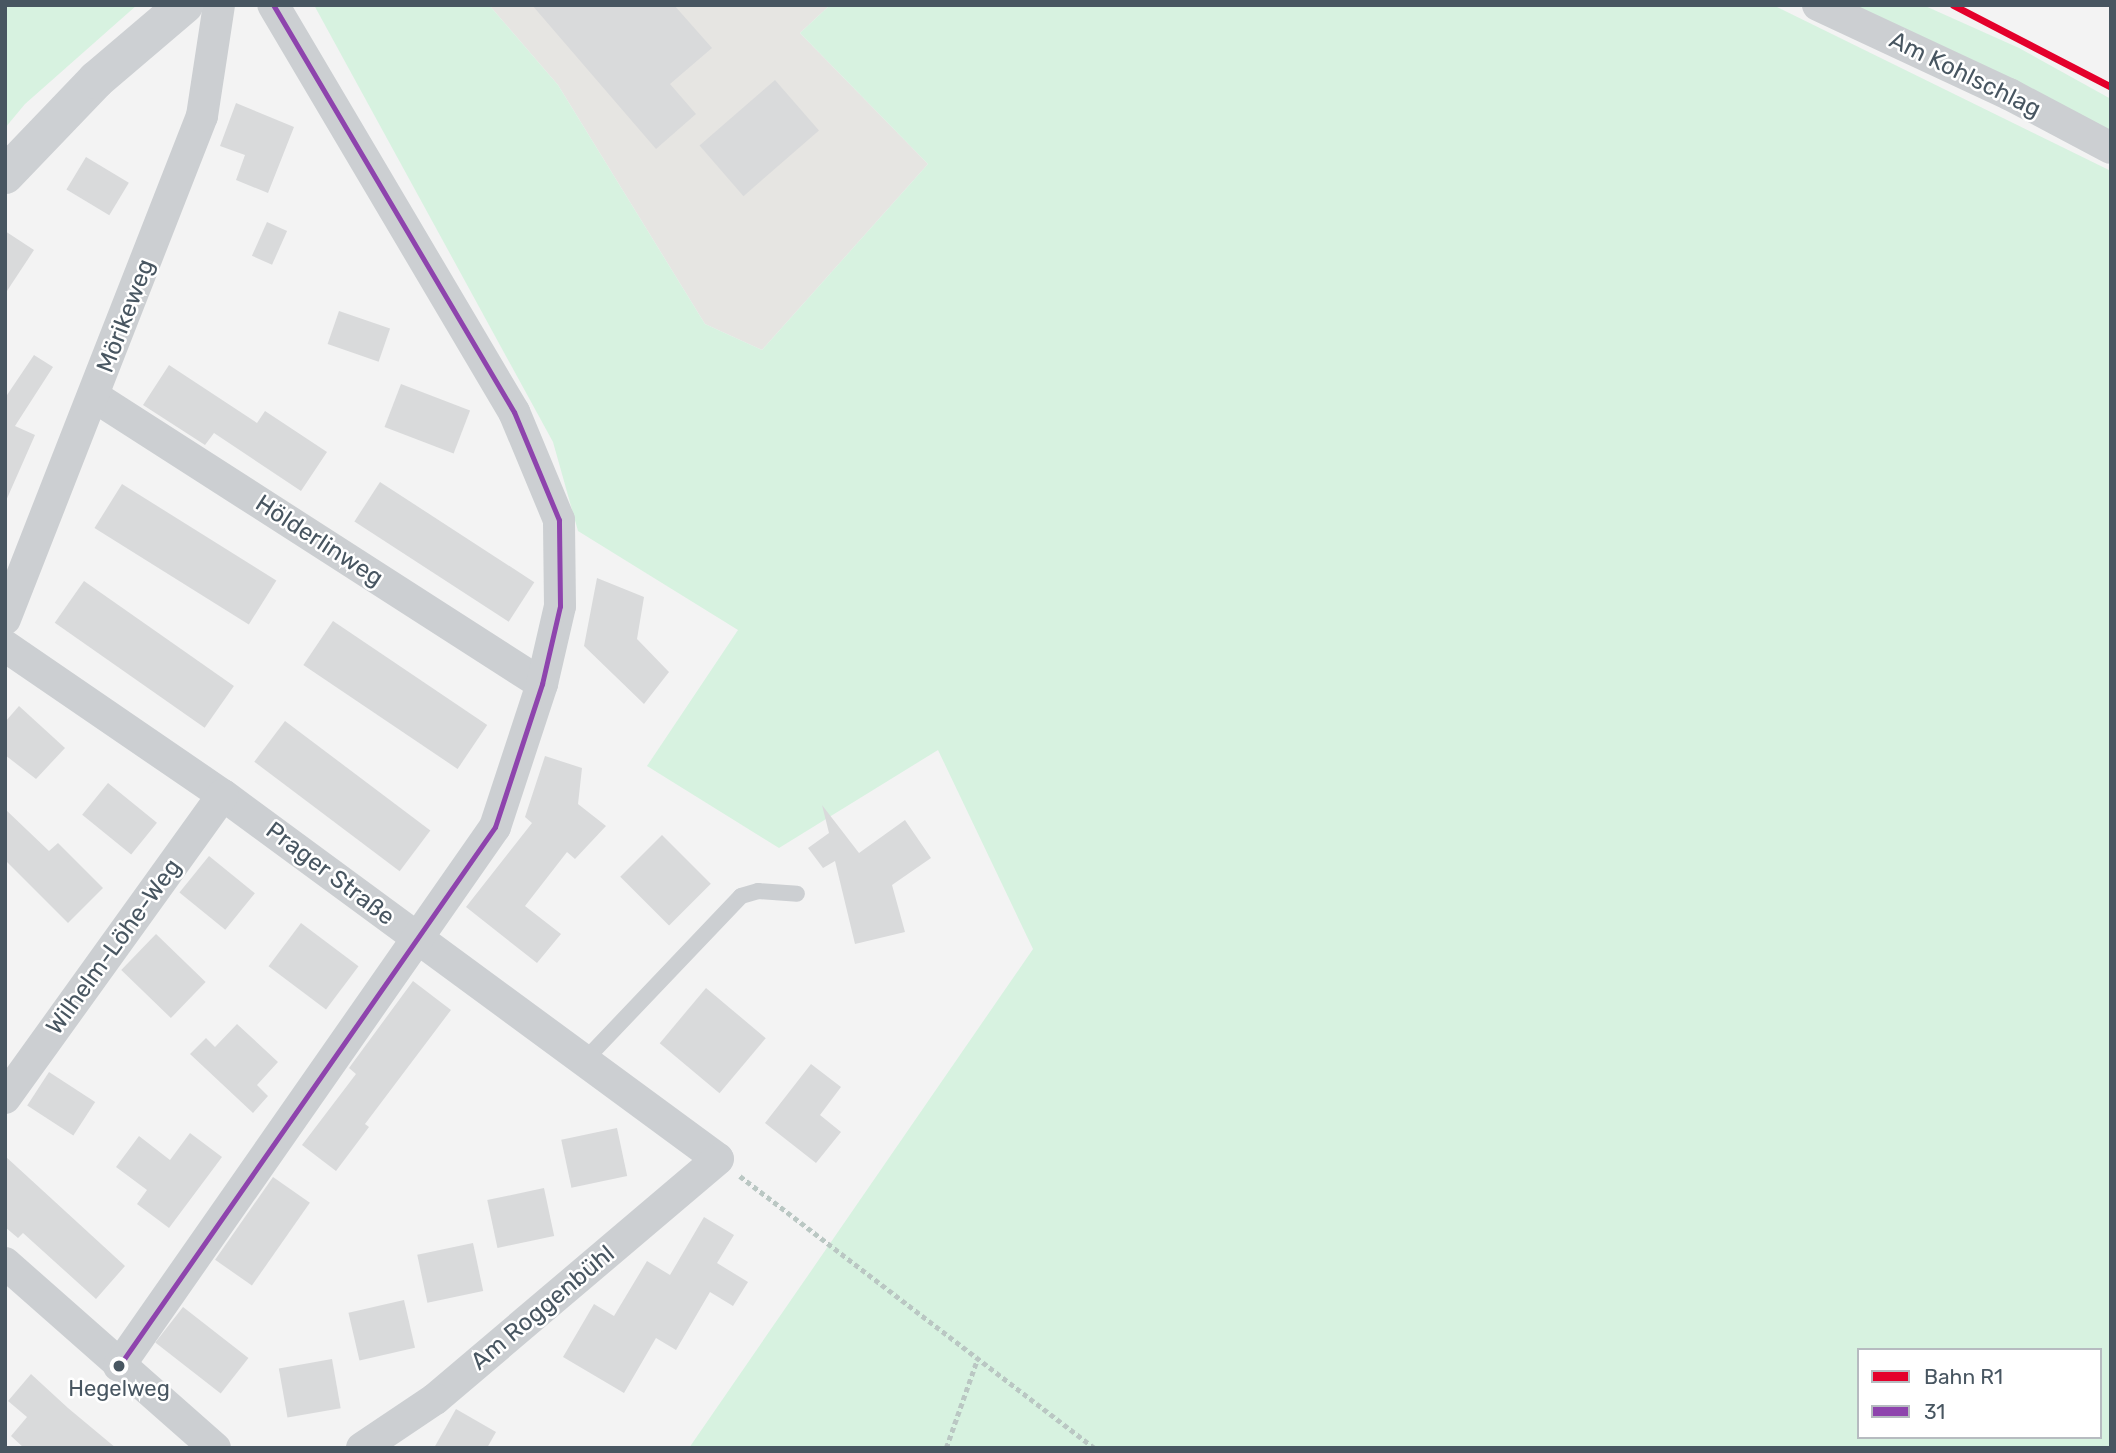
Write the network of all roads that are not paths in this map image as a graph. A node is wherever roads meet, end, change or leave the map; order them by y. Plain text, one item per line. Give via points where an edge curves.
1 (184, 5) edge
2 (219, 5) edge
3 (273, 5) edge
4 (1818, 5) edge
5 (2111, 148) edge
6 (5, 175) edge
7 (95, 397) junction
8 (5, 619) edge
9 (5, 646) edge
10 (542, 684) junction
11 (223, 795) junction
12 (797, 894) dead end
13 (417, 939) junction
14 (584, 1061) junction
15 (5, 1098) edge
16 (718, 1159) joint
17 (5, 1263) edge
18 (119, 1366) junction
19 (215, 1448) edge
20 (362, 1448) edge

1 - 6 street via 96,80
2 - 7 street, Mörikeweg via 202,116
3 - 10 street via 514,412 559,520 560,606
4 - 5 street, Am Kohlschlag via 2009,94
7 - 8 street, Mörikeweg
7 - 10 street, Hölderlinweg
9 - 11 street, Prager Straße
10 - 13 street via 495,827
11 - 13 street, Prager Straße
11 - 15 street, Wilhelm-Löhe-Weg
12 - 14 lane via 758,891 741,896
13 - 14 street, Prager Straße
13 - 18 street
14 - 16 street, Prager Straße
16 - 20 street, Am Roggenbühl via 435,1399
17 - 18 street
18 - 19 street

